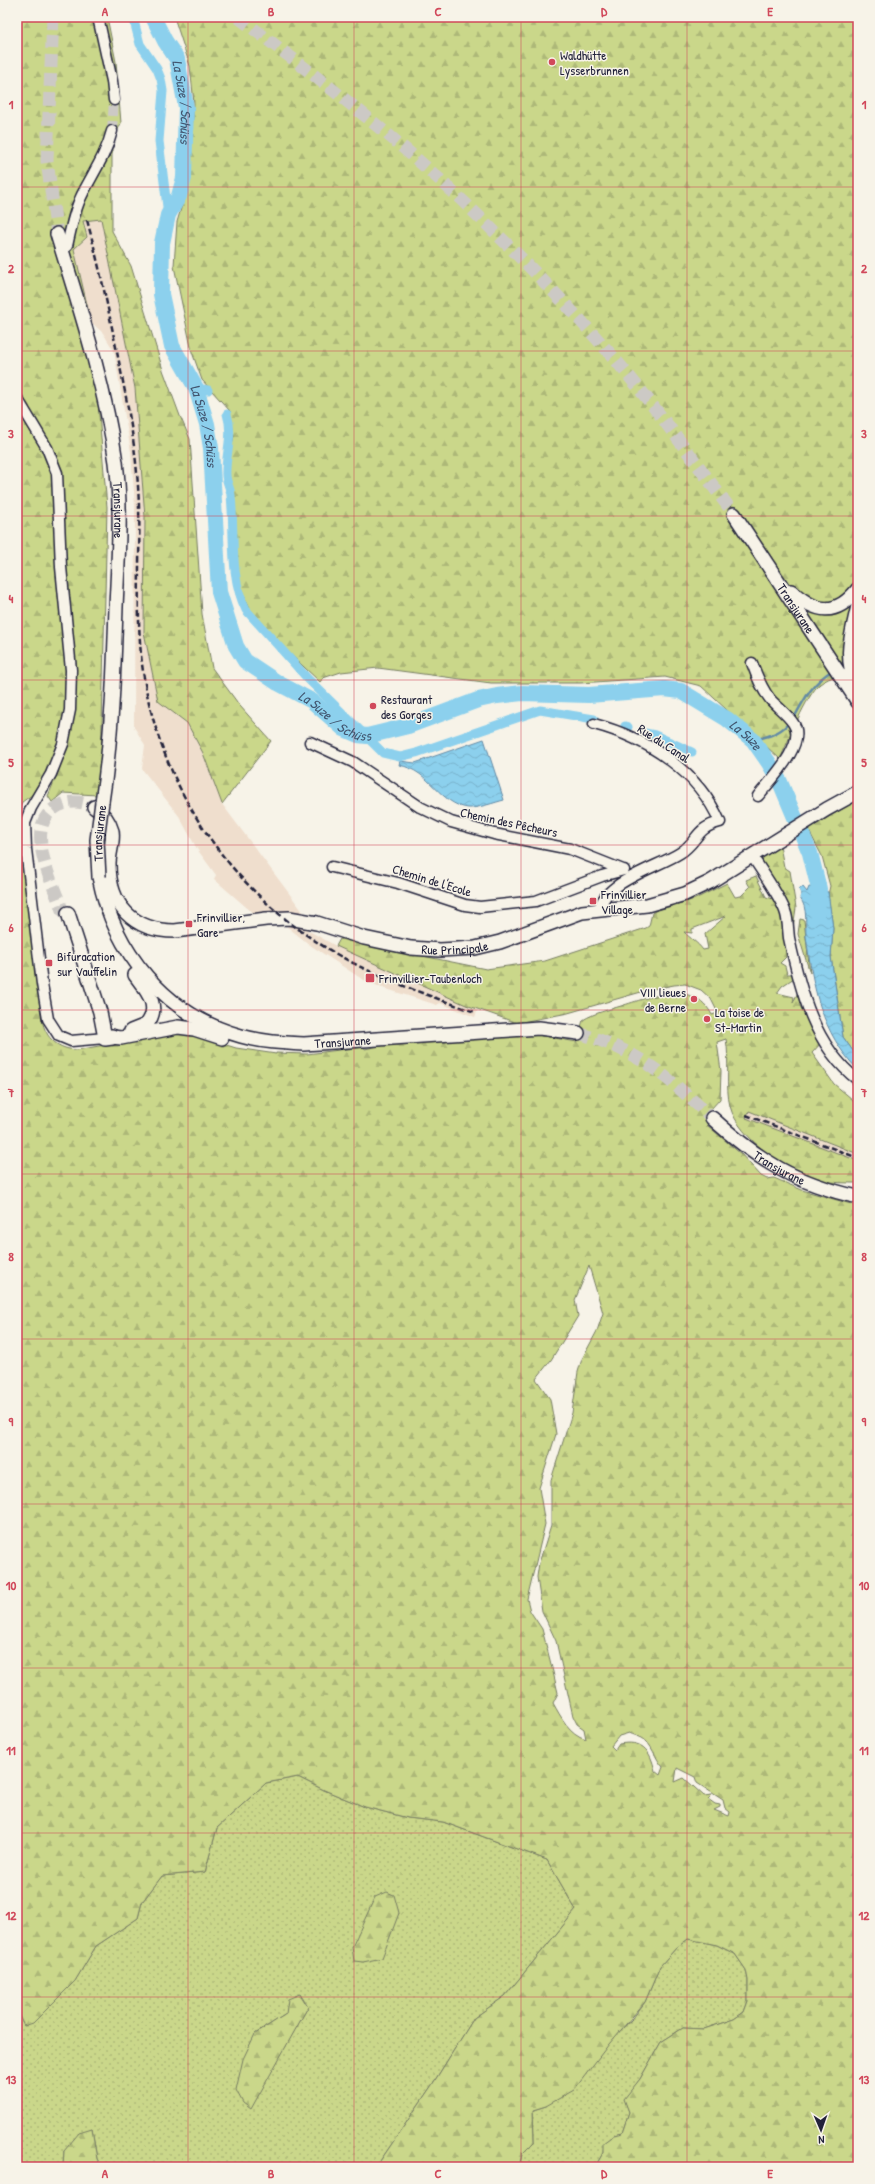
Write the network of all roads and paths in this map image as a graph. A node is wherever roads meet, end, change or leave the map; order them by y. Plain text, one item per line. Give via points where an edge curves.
1 (98, 17) edge
2 (114, 100) tunnel mouth
3 (112, 131) tunnel mouth
4 (57, 234) tunnel mouth
5 (68, 246) dead end
6 (17, 398) edge
7 (734, 514) tunnel mouth
8 (776, 577) junction
9 (858, 589) edge
10 (858, 606) edge
11 (752, 663) dead end
12 (858, 688) edge
13 (858, 702) edge
14 (594, 724) dead end
15 (310, 742) dead end
16 (858, 792) edge
17 (758, 796) dead end
18 (96, 808) junction
19 (755, 854) junction
20 (332, 867) dead end
21 (623, 870) junction
22 (640, 872) junction
23 (599, 909) junction
24 (68, 913) tunnel mouth
25 (129, 955) junction
26 (578, 1033) tunnel mouth
27 (109, 1037) junction
28 (266, 1042) junction
29 (858, 1080) edge
30 (712, 1118) tunnel mouth
31 (858, 1197) edge

1 - 2 street
3 - 5 street via 104,156 82,195
4 - 18 main road, Transjurane via 106,406 118,488 119,559 111,738
6 - 27 street via 47,448 57,473 61,567 71,670 70,710 63,744 51,774 25,823 42,984 48,1019 59,1036 72,1041
7 - 8 main road, Transjurane
8 - 9 main road via 804,602 819,609 840,605
8 - 13 main road, Transjurane
10 - 12 main road via 849,658
11 - 17 street via 764,690 794,724 796,733 795,742 782,768
14 - 22 street, Rue du Canal via 622,732 669,759 703,790 720,822 702,829 682,852
15 - 21 street, Chemin des Pêcheurs via 353,762 420,807 451,822 494,834 564,847
16 - 19 main road, Rue Principale
18 - 23 main road, Rue Principale via 110,848 111,888 122,908 138,923 151,928 175,931 266,919 295,919 387,944 440,950 476,948 500,942 571,915
18 - 25 main road, Transjurane, bridge via 99,877 111,920
19 - 23 main road, Rue Principale via 703,886 678,897 647,905
19 - 29 street via 786,913 807,1006 814,1022 832,1055 842,1068
20 - 21 street, Chemin de l'Ecole via 480,907 536,900
21 - 22 street, Chemin de l'Ecole
22 - 23 street via 608,894 602,900
24 - 27 main road
25 - 27 main road via 132,971 152,999 152,1017 143,1028
25 - 28 main road, Transjurane via 149,981 182,1009 224,1030
26 - 28 main road, Transjurane via 540,1028 324,1044
27 - 28 main road via 127,1037 185,1027 239,1044
30 - 31 main road, Transjurane via 740,1144 783,1172 803,1182

